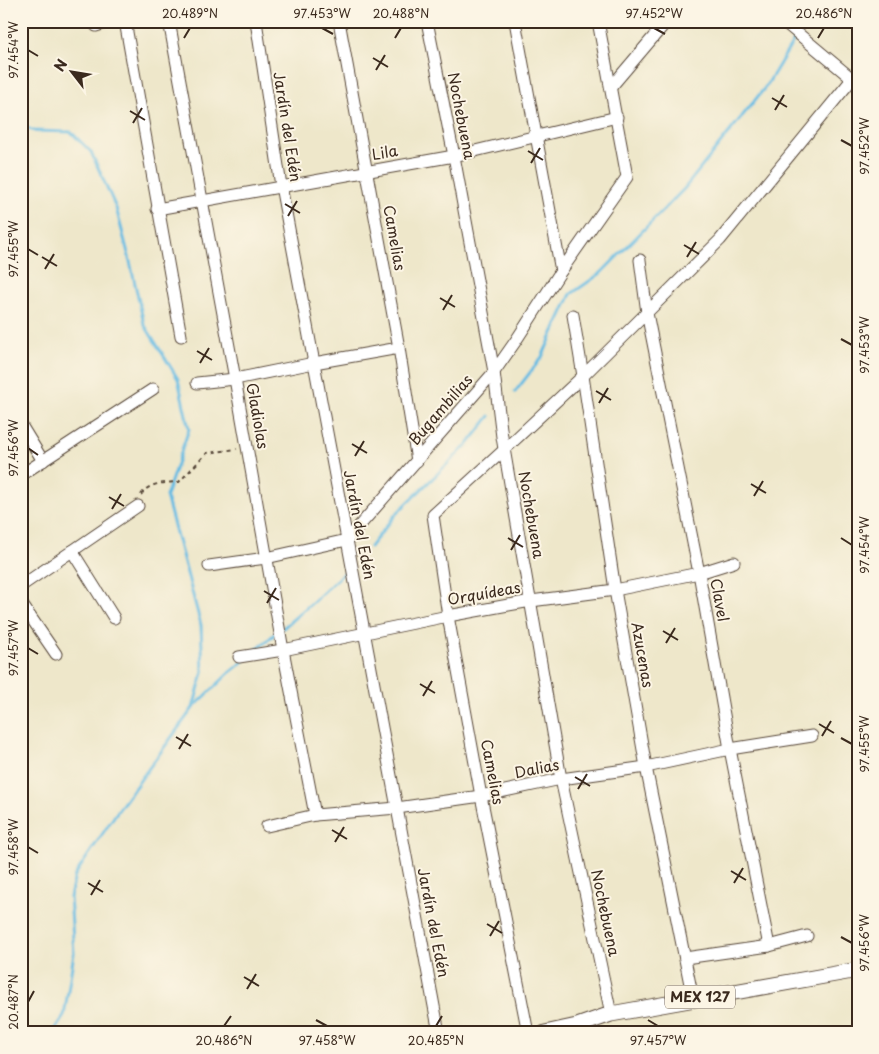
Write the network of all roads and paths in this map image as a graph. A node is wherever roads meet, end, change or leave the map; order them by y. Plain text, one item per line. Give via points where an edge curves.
1 (112, 21) edge
2 (125, 21) edge
3 (169, 21) edge
4 (256, 21) edge
5 (340, 21) edge
6 (427, 21) edge
7 (515, 21) edge
8 (598, 21) edge
9 (667, 21) edge
10 (783, 21) edge
11 (96, 26) dead end
12 (856, 78) edge
13 (611, 87) junction
14 (616, 117) junction
15 (536, 137) junction
16 (454, 156) junction
17 (367, 171) junction
18 (281, 186) junction
19 (202, 201) junction
20 (158, 209) junction
21 (640, 260) dead end
22 (561, 271) junction
23 (647, 313) junction
24 (573, 316) dead end
25 (180, 336) dead end
26 (399, 348) junction
27 (314, 363) junction
28 (494, 372) junction
29 (583, 376) junction
30 (235, 379) junction
31 (197, 383) dead end
32 (152, 389) dead end
33 (21, 425) edge
34 (247, 448) junction
35 (504, 450) junction
36 (43, 461) junction
37 (417, 461) junction
38 (21, 475) edge
39 (138, 506) joint
40 (347, 540) junction
41 (72, 551) junction
42 (266, 558) junction
43 (734, 562) dead end
44 (209, 566) dead end
45 (698, 573) junction
46 (21, 586) edge
47 (615, 590) junction
48 (531, 601) junction
49 (21, 603) edge
50 (448, 616) junction
51 (114, 618) dead end
52 (364, 634) junction
53 (282, 646) junction
54 (56, 654) dead end
55 (239, 657) dead end
56 (812, 736) dead end
57 (730, 749) junction
58 (646, 767) junction
59 (561, 779) junction
60 (481, 796) junction
61 (397, 808) junction
62 (315, 815) junction
63 (267, 826) dead end
64 (807, 936) dead end
65 (769, 946) junction
66 (684, 958) junction
67 (858, 970) edge
68 (693, 998) junction
69 (611, 1014) junction
70 (21, 1028) edge
71 (578, 1030) edge
72 (25, 1033) edge
73 (439, 1033) edge
74 (528, 1033) edge
75 (545, 1033) edge

1 - 11 street
2 - 20 street
3 - 19 street, Gladiolas
4 - 18 street, Jardín del Edén
5 - 17 street, Camelias
6 - 16 street, Nochebuena
7 - 15 street
8 - 13 street
9 - 13 street
10 - 12 street
12 - 23 street via 720,240
13 - 14 street
14 - 15 street, Lila
14 - 22 street, Bugambilias via 627,177
15 - 16 street, Lila
15 - 22 street
16 - 17 street, Lila
16 - 28 street, Nochebuena
17 - 18 street, Lila
17 - 26 street, Camelias
18 - 19 street, Lila
18 - 27 street, Jardín del Edén
19 - 20 street, Lila
19 - 30 street, Gladiolas
20 - 25 street
21 - 23 street, Clavel
22 - 28 street, Bugambilias
23 - 29 street
23 - 45 street, Clavel
24 - 29 street, Azucenas
26 - 27 street
26 - 37 street, Camelias
27 - 30 street
27 - 40 street, Jardín del Edén
28 - 35 street, Nochebuena
28 - 37 street, Bugambilias
29 - 35 street
29 - 47 street, Azucenas
30 - 31 street
30 - 34 street, Gladiolas
32 - 36 street
33 - 36 street
34 - 39 path via 207,453 179,482 148,486
34 - 42 street, Gladiolas
35 - 48 street, Nochebuena
35 - 50 street, Camelias via 433,515
36 - 38 street
37 - 40 street, Bugambilias
39 - 41 street
40 - 42 street
40 - 52 street, Jardín del Edén
41 - 46 street
41 - 51 street
42 - 44 street
42 - 53 street, Gladiolas
43 - 45 street, Orquídeas
45 - 47 street, Orquídeas
45 - 57 street, Clavel
47 - 48 street, Orquídeas
47 - 58 street, Azucenas
48 - 50 street, Orquídeas
48 - 59 street, Nochebuena
49 - 54 street
50 - 52 street, Orquídeas
50 - 60 street, Camelias
52 - 53 street, Orquídeas
52 - 61 street, Jardín del Edén
53 - 55 street, Orquídeas
53 - 62 street, Gladiolas
56 - 57 street, Dalias
57 - 58 street, Dalias
57 - 65 street, Clavel
58 - 59 street, Dalias
58 - 66 street, Azucenas
59 - 60 street, Dalias
59 - 69 street, Nochebuena
60 - 61 street, Dalias
60 - 74 street, Camelias
61 - 62 street, Dalias
61 - 73 street, Jardín del Edén
62 - 63 street, Dalias
64 - 65 street
65 - 66 street
66 - 68 street, Azucenas
67 - 68 main road, MEX 127
68 - 69 main road, MEX 127
69 - 71 main road, MEX 127
70 - 72 street
71 - 75 main road, MEX 127

